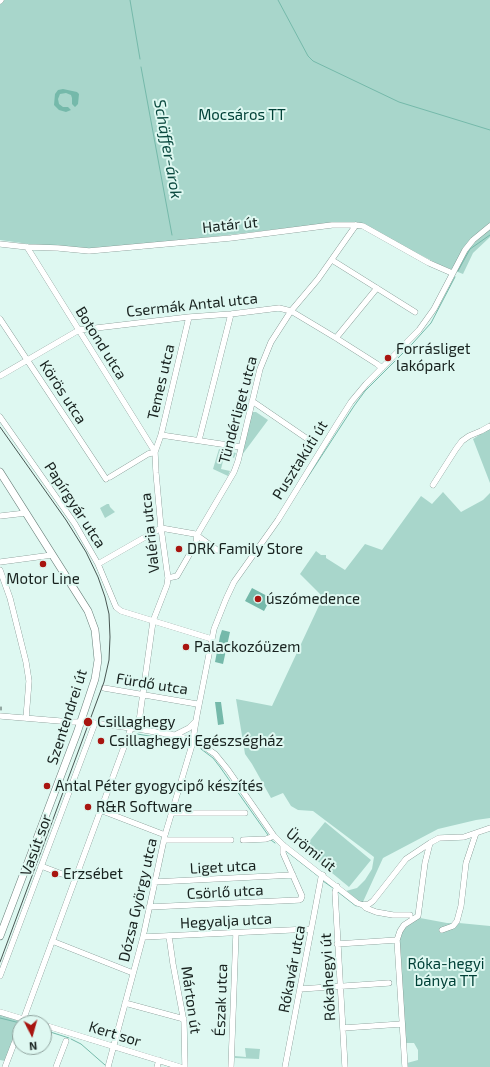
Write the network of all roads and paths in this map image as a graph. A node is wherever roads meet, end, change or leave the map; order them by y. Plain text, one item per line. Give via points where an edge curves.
1 (356, 225) junction
2 (490, 226) edge
3 (0, 244) edge
4 (27, 247) junction
5 (332, 260) junction
6 (452, 273) junction
7 (377, 288) junction
8 (291, 311) junction
9 (416, 312) dead end
10 (231, 314) junction
11 (189, 317) junction
12 (0, 319) edge
13 (79, 330) junction
14 (336, 338) junction
15 (28, 360) junction
16 (382, 368) junction
17 (0, 376) edge
18 (252, 402) junction
19 (0, 417) edge
20 (490, 426) edge
21 (162, 435) junction
22 (198, 440) junction
23 (309, 440) dead end
24 (241, 447) junction
25 (155, 452) junction
26 (0, 472) edge
27 (433, 485) dead end
28 (26, 513) junction
29 (0, 516) edge
30 (161, 528) junction
31 (197, 535) junction
32 (217, 550) dead end
33 (52, 555) junction
34 (0, 562) edge
35 (98, 564) junction
36 (0, 570) edge
37 (168, 578) junction
38 (154, 621) junction
39 (212, 639) junction
40 (104, 688) dead end
41 (142, 695) junction
42 (197, 704) dead end
43 (0, 716) edge
44 (26, 718) junction
45 (196, 721) junction
46 (80, 722) junction
47 (95, 723) junction
48 (131, 728) junction
49 (138, 729) junction
50 (174, 736) junction
51 (193, 740) junction
52 (100, 810) junction
53 (172, 813) junction
54 (245, 813) dead end
55 (490, 828) edge
56 (476, 833) junction
57 (274, 836) junction
58 (164, 837) junction
59 (231, 840) dead end
60 (243, 840) dead end
61 (430, 843) junction
62 (283, 845) junction
63 (41, 866) junction
64 (293, 875) junction
65 (323, 875) junction
66 (76, 879) junction
67 (154, 882) junction
68 (337, 886) junction
69 (363, 905) junction
70 (149, 907) junction
71 (410, 915) dead end
72 (312, 930) junction
73 (442, 930) dead end
74 (236, 933) junction
75 (0, 936) edge
76 (170, 936) junction
77 (143, 937) junction
78 (397, 940) junction
79 (52, 941) junction
80 (337, 944) junction
81 (133, 973) junction
82 (0, 976) edge
83 (389, 983) dead end
84 (340, 987) junction
85 (300, 990) junction
86 (125, 1003) junction
87 (0, 1012) edge
88 (25, 1015) edge
89 (12, 1017) edge
90 (184, 1019) junction
91 (402, 1024) junction
92 (52, 1027) edge
93 (343, 1028) junction
94 (66, 1041) dead end
95 (114, 1046) junction
96 (12, 1049) edge
97 (159, 1060) junction
98 (108, 1066) edge
99 (5, 1067) edge
100 (56, 1067) edge
101 (157, 1067) edge
102 (180, 1067) edge
103 (184, 1067) edge
104 (231, 1067) edge
105 (285, 1067) edge
106 (345, 1067) edge
107 (405, 1067) edge

1 - 4 street, Határ út via 332,225 230,238 89,251
1 - 5 street
1 - 6 street, Határ út via 363,226
2 - 6 street, Pusztakúti út via 469,245
3 - 4 street, Határ út
4 - 13 street, Botond utca
5 - 7 street
5 - 8 street
6 - 16 street, Pusztakúti út via 434,309 419,330
7 - 9 street
7 - 14 street
8 - 10 street, Csermák Antal utca via 279,308
8 - 14 street
8 - 18 street, Tündérliget utca via 271,342 260,369
10 - 11 street, Csermák Antal utca
10 - 22 street
11 - 13 street, Csermák Antal utca
11 - 21 street, Temes utca
12 - 15 street, Körös utca
13 - 15 street, Csermák Antal utca
13 - 25 street, Botond utca
14 - 16 street
15 - 17 street, Csermák Antal utca
15 - 25 street, Körös utca via 108,478
16 - 39 street, Pusztakúti út via 340,418 278,520 234,582 218,617
18 - 23 street
18 - 24 street, Tündérliget utca
19 - 35 street, Papírgyár utca via 62,505
20 - 27 street via 462,441
21 - 22 street
21 - 25 street, Temes utca
22 - 24 street
24 - 31 street, Tündérliget utca via 231,479
25 - 30 street, Valéria utca
26 - 28 main road, Szentendrei út
28 - 29 street
28 - 33 main road, Szentendrei út
30 - 31 street
30 - 35 street
30 - 37 street, Valéria utca
31 - 32 street
31 - 37 street, Tündérliget utca via 196,543 177,576
33 - 34 street
33 - 46 main road, Szentendrei út via 88,611 96,636 97,671
35 - 38 street, Papírgyár utca via 114,605 121,611
36 - 44 street via 10,598 26,662 29,681
37 - 38 street, Valéria utca
38 - 39 street
38 - 41 street, Valéria utca
39 - 45 street, Pusztakúti út
40 - 41 street, Fürdő utca
41 - 42 street, Fürdő utca
41 - 49 street, Valéria utca
43 - 44 street, Ürömi út
44 - 46 street, Ürömi út
45 - 50 street via 190,728
45 - 51 street, Pusztakúti út
46 - 47 street, Ürömi út
46 - 75 main road, Szentendrei út
47 - 48 street, Ürömi út
47 - 63 street, Vasút sor
48 - 49 street, Ürömi út
48 - 52 street
49 - 50 street, Ürömi út
50 - 51 street, Ürömi út
51 - 53 street, Dózsa György utca
51 - 57 street, Ürömi út via 209,749 220,760
52 - 58 street
52 - 66 street
53 - 54 street
53 - 58 street, Dózsa György utca
55 - 56 street
56 - 61 street via 464,837 439,838
56 - 73 street via 466,863 457,921
57 - 60 street
57 - 62 street, Ürömi út
58 - 59 street
58 - 67 street, Dózsa György utca
61 - 69 street via 406,859 373,901
61 - 78 street via 424,863 418,916 404,926
62 - 64 street via 283,853
62 - 65 street, Ürömi út
63 - 66 street
63 - 82 street, Vasút sor
64 - 67 street, Liget utca
64 - 70 street, Csörlő utca via 302,896 299,900
65 - 68 street, Ürömi út
65 - 72 street, Rókavár utca
66 - 79 street
67 - 70 street, Dózsa György utca
68 - 69 street, Ürömi út
68 - 80 street, Rókahegyi út
69 - 71 street, Ürömi út via 376,912
70 - 77 street, Dózsa György utca
72 - 74 street, Hegyalja utca
72 - 85 street, Rókavár utca
74 - 76 street, Hegyalja utca
74 - 104 street, Észak utca
76 - 77 street, Hegyalja utca
76 - 90 street, Márton út
77 - 81 street, Dózsa György utca
78 - 80 street
78 - 91 street
79 - 81 street
79 - 88 street
80 - 84 street, Rókahegyi út
81 - 86 street, Dózsa György utca
83 - 84 street
84 - 85 street
84 - 93 street, Rókahegyi út
85 - 105 street, Rókavár utca
86 - 90 street
86 - 95 street, Dózsa György utca
87 - 89 street
90 - 103 street, Márton út
91 - 93 street
91 - 107 street
92 - 95 street, Kert sor
93 - 106 street, Rókahegyi út
94 - 100 street
95 - 97 street, Kert sor
95 - 98 street, Dózsa György utca
96 - 99 street
97 - 101 street
97 - 102 street, Kert sor

